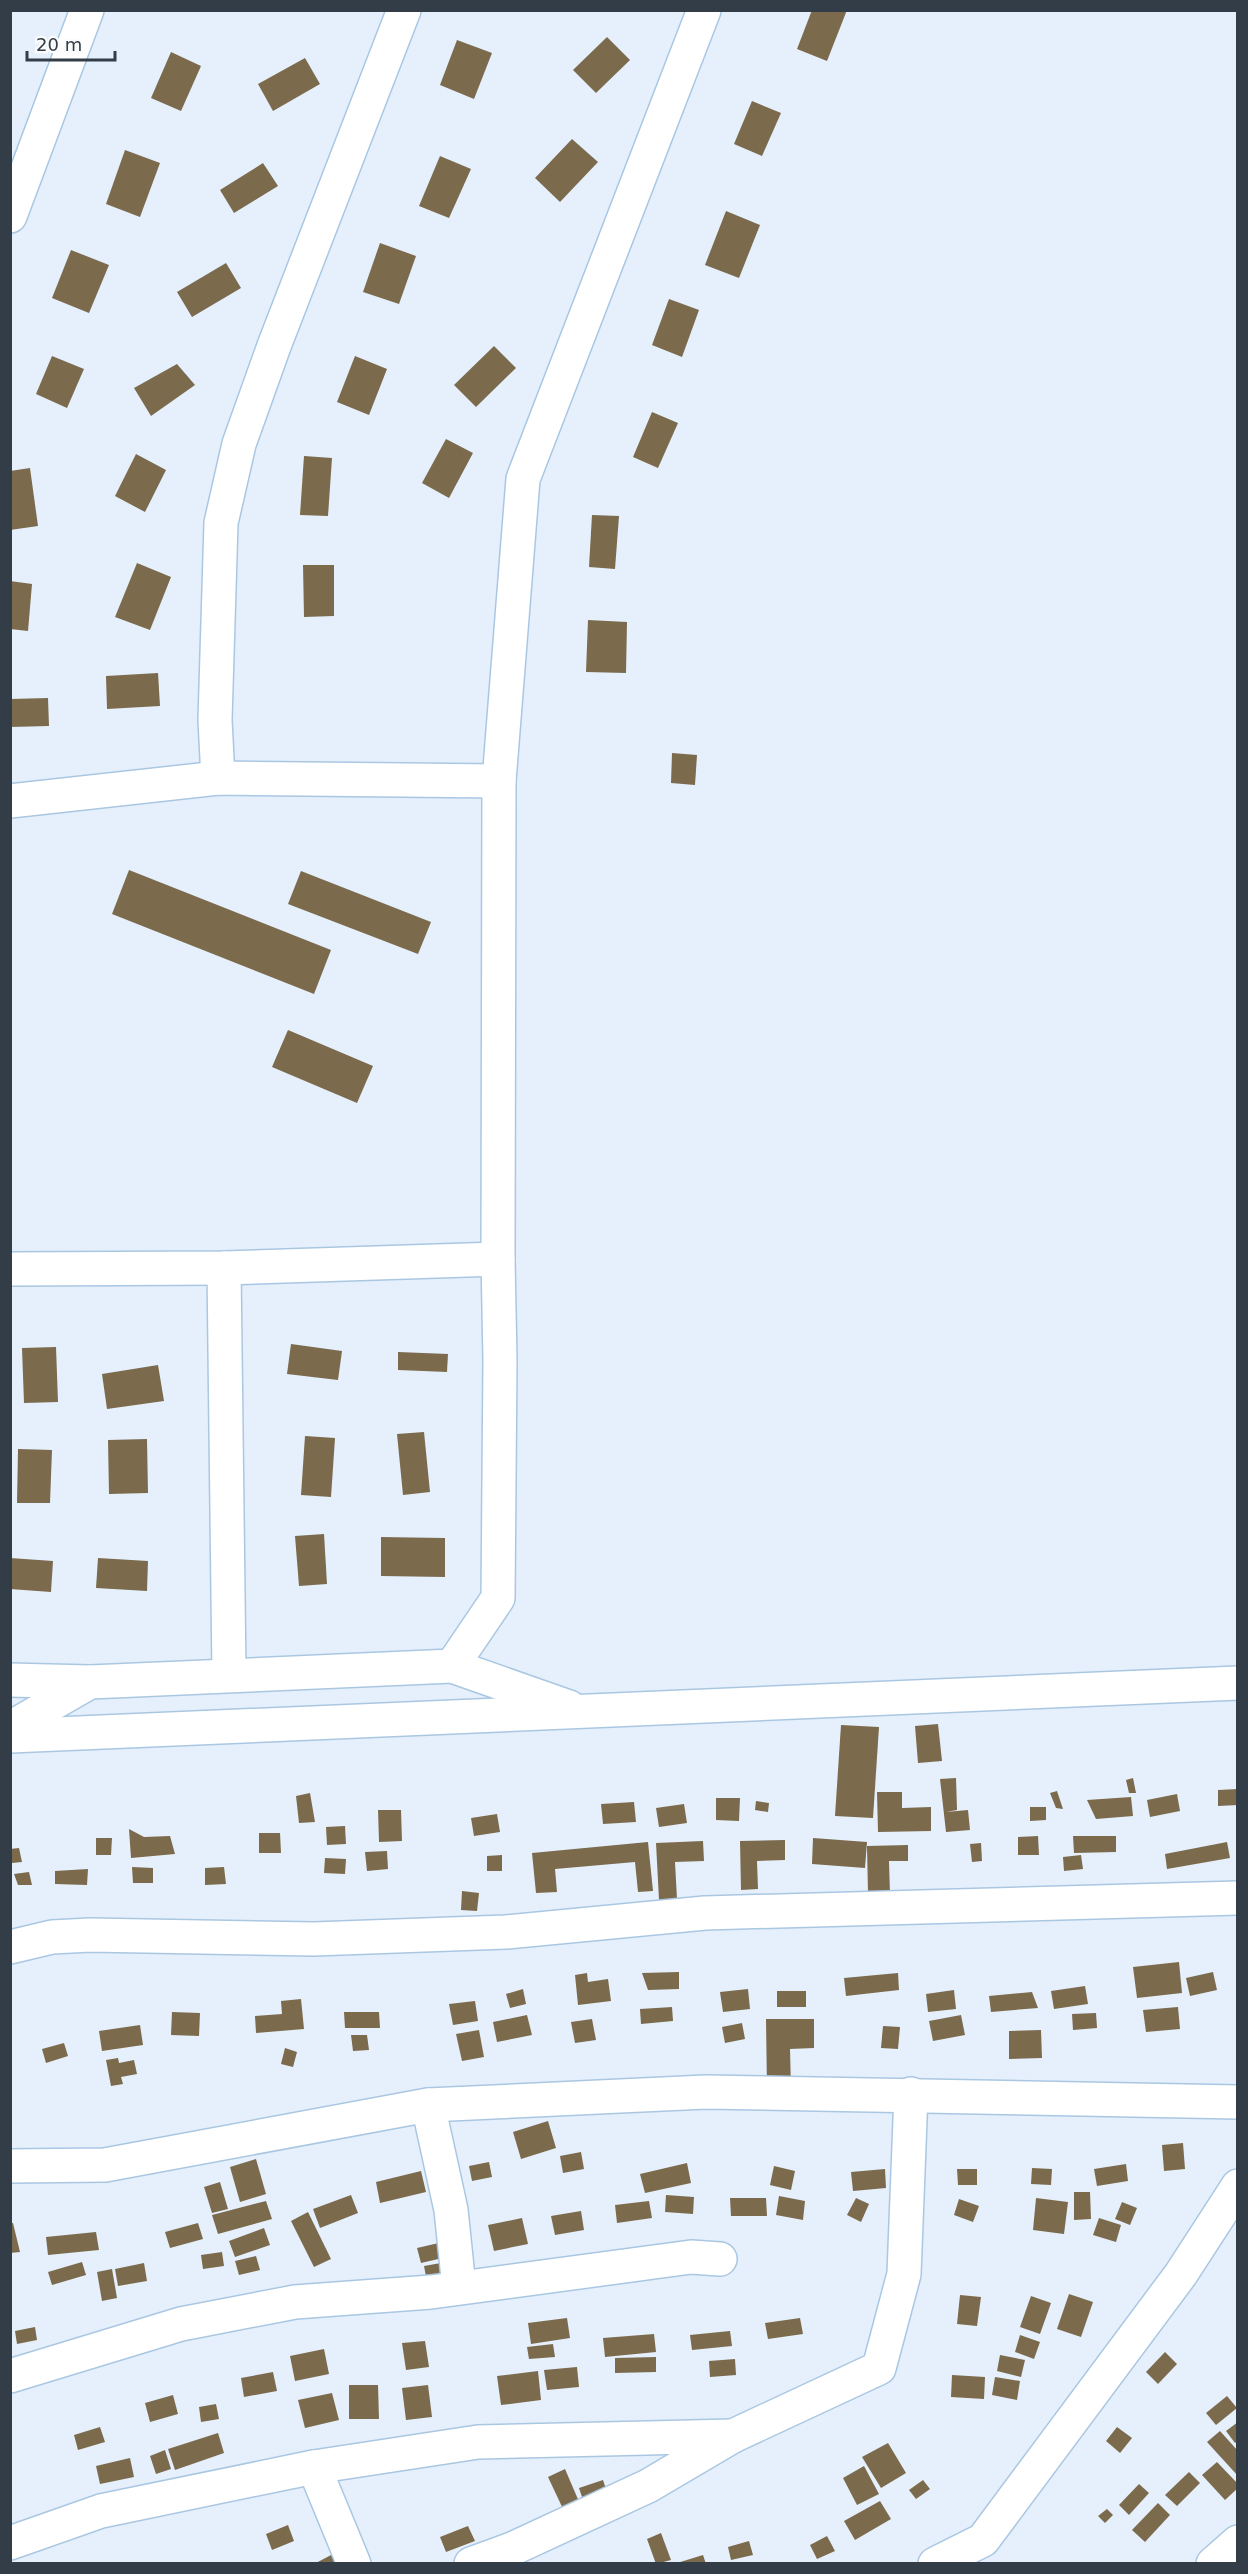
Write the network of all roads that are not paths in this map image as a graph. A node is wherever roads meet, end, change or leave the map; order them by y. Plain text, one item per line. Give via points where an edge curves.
1 (87, 10) edge
2 (404, 10) edge
3 (704, 10) edge
4 (10, 216) edge
5 (218, 778) junction
6 (499, 781) junction
7 (10, 801) edge
8 (498, 1259) junction
9 (225, 1268) junction
10 (10, 1269) edge
11 (452, 1666) junction
12 (228, 1675) junction
13 (10, 1680) edge
14 (90, 1682) junction
15 (1238, 1683) edge
16 (585, 1712) junction
17 (10, 1728) edge
18 (10, 1736) edge
19 (1238, 1898) edge
20 (10, 1947) edge
21 (911, 2094) junction
22 (1238, 2102) edge
23 (428, 2105) junction
24 (10, 2166) edge
25 (1238, 2186) edge
26 (720, 2259) dead end
27 (459, 2287) junction
28 (10, 2376) edge
29 (733, 2436) junction
30 (314, 2467) junction
31 (1238, 2542) edge
32 (10, 2543) edge
33 (354, 2564) edge
34 (471, 2564) edge
35 (935, 2564) edge
36 (1213, 2564) edge

1 - 4 street
2 - 5 street via 239,444 221,523 215,720
3 - 6 street via 523,479
5 - 6 street
5 - 7 street
6 - 8 street
8 - 9 street
8 - 11 street via 498,1598
9 - 10 street
9 - 12 street
11 - 12 street
11 - 16 street
12 - 14 street
13 - 14 street
14 - 17 street
15 - 16 street
16 - 18 street
19 - 20 street via 705,1913 506,1932 314,1939 90,1935 52,1937
21 - 22 street
21 - 23 street via 706,2092
21 - 29 street via 904,2274 879,2368
23 - 24 street via 105,2165
23 - 27 street via 451,2210
25 - 35 street via 1181,2274 983,2540
26 - 27 street via 691,2257
27 - 28 street via 295,2302 181,2324
29 - 30 street via 478,2442
29 - 34 street via 648,2486
30 - 32 street via 101,2511
30 - 33 street
31 - 36 street

